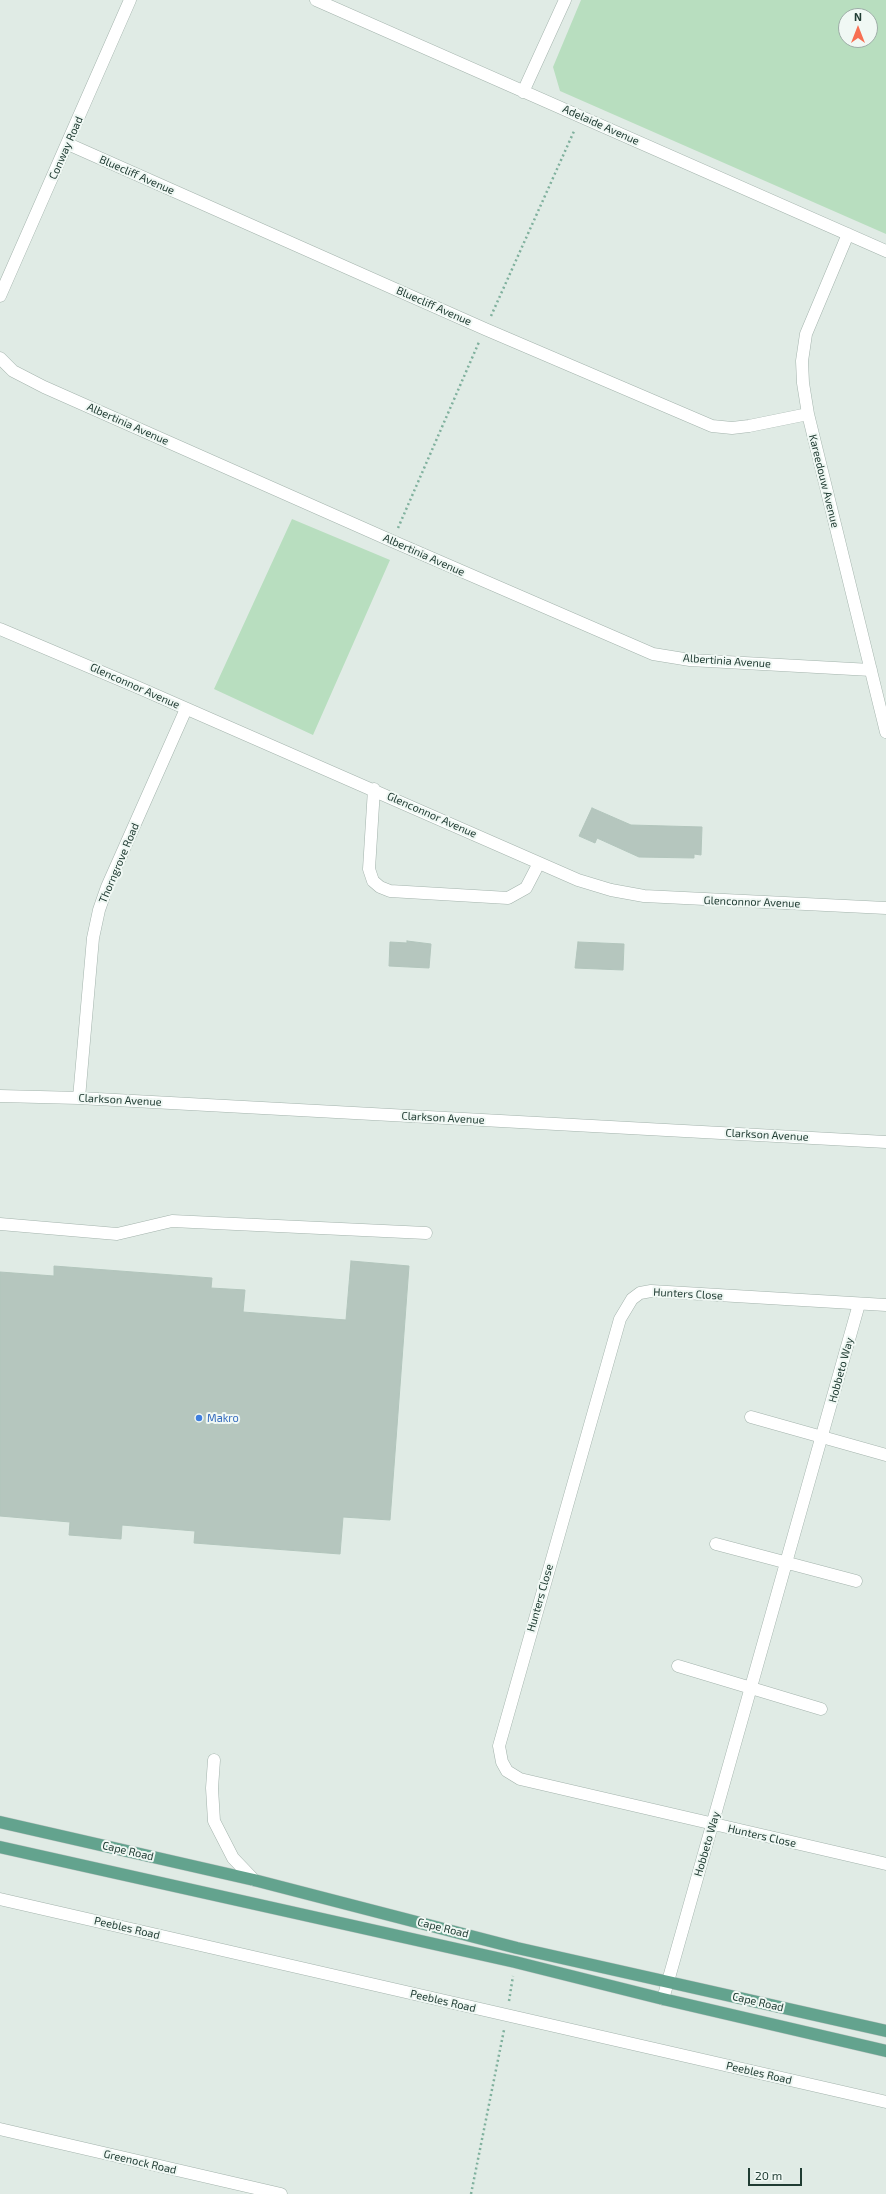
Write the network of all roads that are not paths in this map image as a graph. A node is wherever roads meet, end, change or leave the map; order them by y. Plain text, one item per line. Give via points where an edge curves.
1 (130, 0) edge
2 (316, 0) edge
3 (565, 0) edge
4 (523, 92) junction
5 (68, 144) junction
6 (848, 234) junction
7 (886, 251) edge
8 (0, 296) edge
9 (0, 358) edge
10 (808, 414) junction
11 (0, 629) edge
12 (871, 670) junction
13 (186, 709) junction
14 (886, 732) edge
15 (374, 789) junction
16 (539, 863) junction
17 (886, 908) edge
18 (0, 1096) edge
19 (79, 1098) junction
20 (886, 1142) edge
21 (0, 1224) edge
22 (426, 1233) dead end
23 (859, 1304) junction
24 (886, 1305) edge
25 (751, 1417) dead end
26 (822, 1436) junction
27 (886, 1455) edge
28 (716, 1544) dead end
29 (787, 1564) junction
30 (856, 1581) dead end
31 (678, 1666) dead end
32 (751, 1688) junction
33 (821, 1709) dead end
34 (214, 1760) dead end
35 (0, 1822) edge
36 (713, 1824) junction
37 (0, 1846) edge
38 (886, 1864) edge
39 (254, 1880) junction
40 (0, 1899) edge
41 (667, 1981) junction
42 (663, 1999) junction
43 (886, 2031) edge
44 (886, 2051) edge
45 (886, 2102) edge
46 (0, 2129) edge
47 (281, 2194) edge

1 - 5 street, Conway Road
2 - 4 street, Adelaide Avenue
3 - 4 street
4 - 6 street, Adelaide Avenue
5 - 8 street, Conway Road
5 - 10 street, Bluecliff Avenue via 485,329 712,426 749,426
6 - 7 street, Adelaide Avenue
6 - 10 street, Kareedouw Avenue via 806,334 802,361
9 - 12 street, Albertinia Avenue via 13,370 44,387 392,542 653,654 690,660
10 - 12 street, Kareedouw Avenue
11 - 13 street, Glenconnor Avenue
12 - 14 street, Kareedouw Avenue
13 - 15 street, Glenconnor Avenue
13 - 19 street, Thorngrove Road via 99,910 93,938
15 - 16 street, Glenconnor Avenue
15 - 16 street via 369,870 373,881 380,887 390,891 508,898 526,888
16 - 17 street, Glenconnor Avenue via 578,880 644,896
18 - 19 street, Clarkson Avenue
19 - 20 street, Clarkson Avenue
21 - 22 street via 117,1234 172,1221
23 - 24 street, Hunters Close
23 - 26 street, Hobbeto Way
23 - 36 street, Hunters Close via 651,1291 640,1293 626,1307 620,1319 501,1738 499,1746 502,1762 507,1771 520,1779
25 - 26 street
26 - 27 street
26 - 29 street, Hobbeto Way
28 - 29 street
29 - 30 street
29 - 32 street, Hobbeto Way
31 - 32 street
32 - 33 street
32 - 36 street, Hobbeto Way
34 - 39 street via 214,1821 233,1858
35 - 39 main road, Cape Road
36 - 38 street, Hunters Close
36 - 41 street, Hobbeto Way
37 - 42 main road, Cape Road via 515,1962
39 - 41 main road, Cape Road via 517,1948
40 - 45 street, Peebles Road
41 - 42 street, Hobbeto Way
41 - 43 main road, Cape Road
42 - 44 main road, Cape Road
46 - 47 street, Greenock Road

